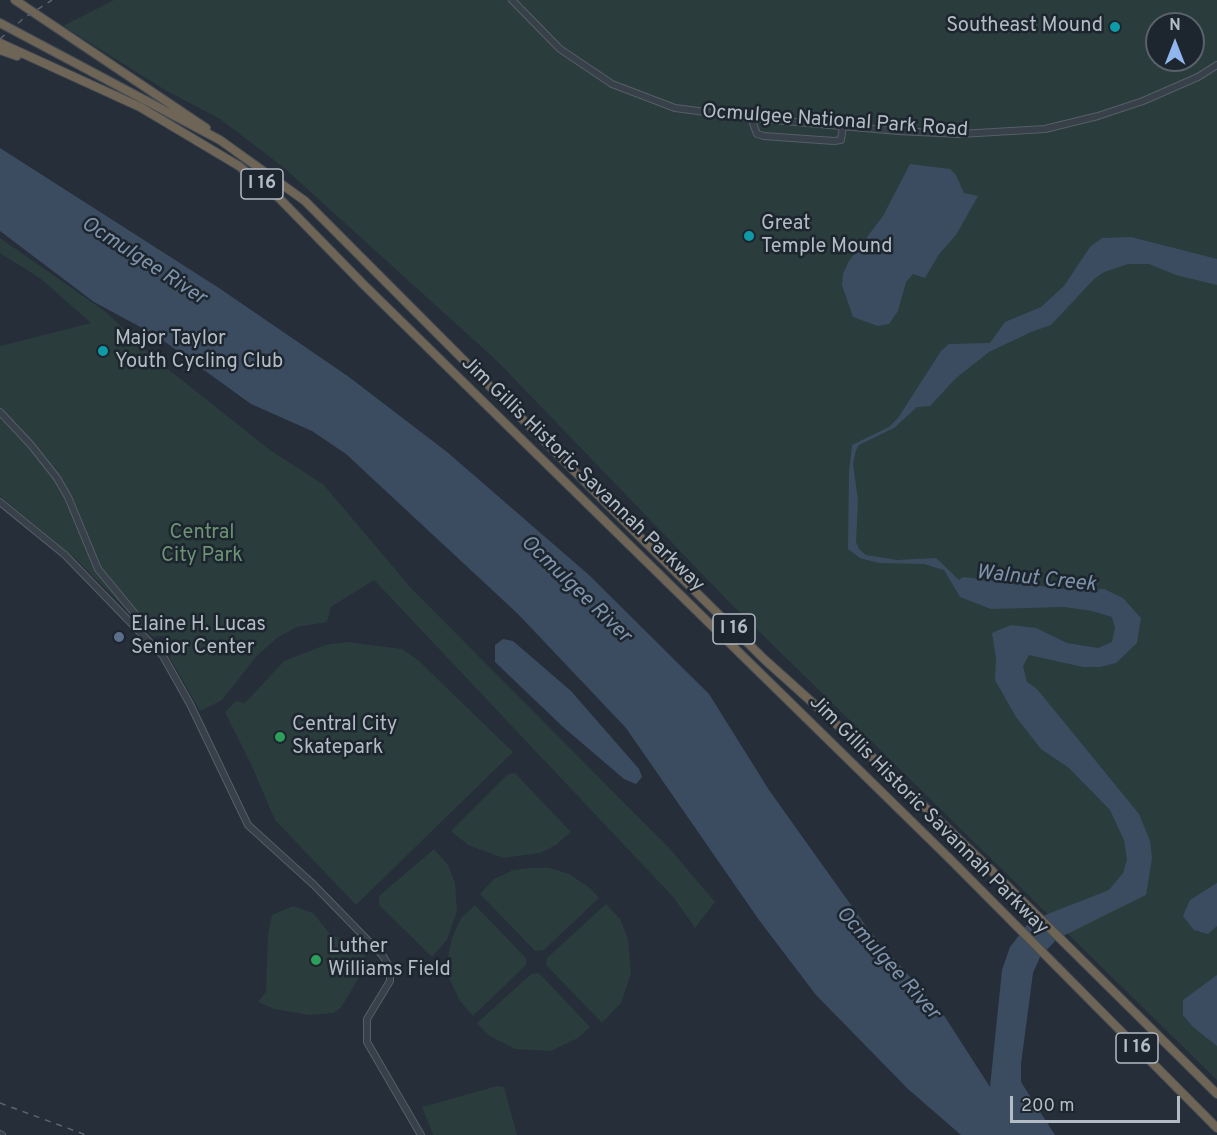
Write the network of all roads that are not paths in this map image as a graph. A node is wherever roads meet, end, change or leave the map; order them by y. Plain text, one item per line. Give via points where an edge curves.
1 (15, 0) edge
2 (512, 0) edge
3 (0, 23) edge
4 (0, 43) edge
5 (0, 50) edge
6 (39, 62) junction
7 (1217, 65) edge
8 (751, 118) junction
9 (843, 126) junction
10 (220, 140) junction
11 (0, 412) edge
12 (0, 502) edge
13 (145, 626) dead end
14 (1217, 1094) edge
15 (1217, 1128) edge
16 (421, 1135) edge

1 - 10 highway via 192,117
2 - 8 street, Ocmulgee National Park Road via 560,49 612,84 675,108
3 - 10 highway, Jim Gillis Historic Savannah Parkway / I 16
4 - 6 highway, Jim Gillis Historic Savannah Parkway / I 16
5 - 6 highway
6 - 15 highway, Jim Gillis Historic Savannah Parkway / I 16 via 140,107 199,140 279,198 951,860
7 - 9 street, Ocmulgee National Park Road via 1143,101 1045,129 960,134
8 - 9 street, Ocmulgee National Park Road
8 - 9 street via 757,135 764,136 834,141 841,140
10 - 14 highway, Jim Gillis Historic Savannah Parkway / I 16 via 305,201 748,643 992,871
11 - 13 street via 57,478 69,496 98,569
12 - 16 street via 65,555 163,656 248,825 383,956 390,968 390,981 367,1019 367,1042

